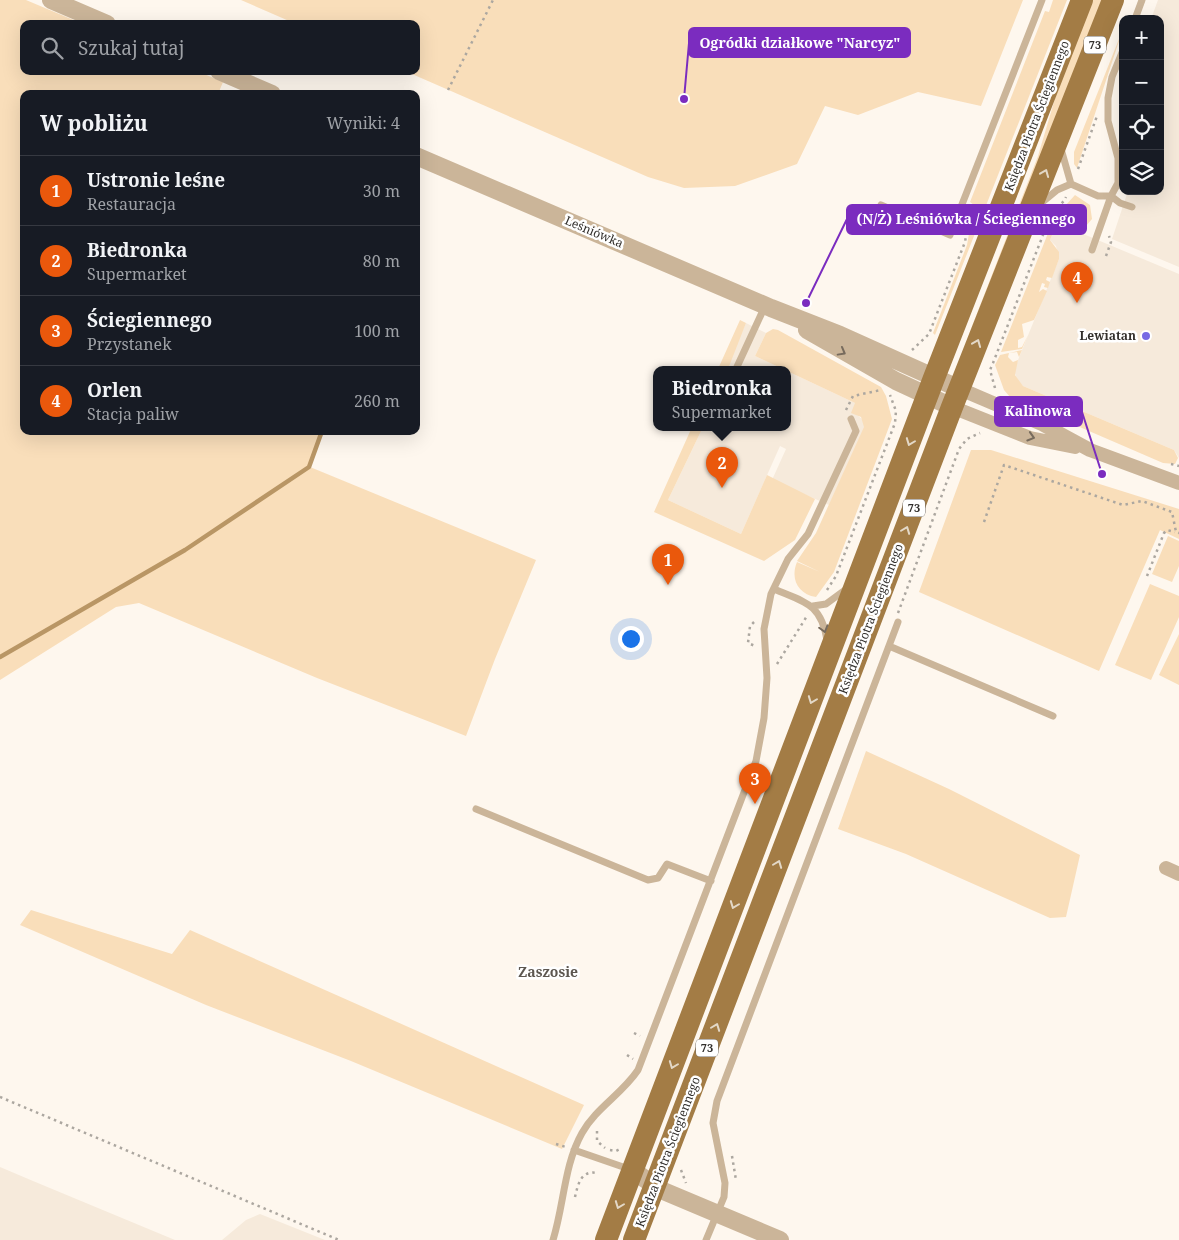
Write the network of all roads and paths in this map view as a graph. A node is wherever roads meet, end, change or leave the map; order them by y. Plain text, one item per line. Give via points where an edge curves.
1 (51, 0) edge
2 (493, 0) edge
3 (1042, 0) edge
4 (1082, 0) edge
5 (1113, 0) edge
6 (1142, 0) edge
7 (1136, 15) edge
8 (98, 20) edge
9 (1119, 60) edge
10 (228, 75) edge
11 (263, 90) edge
12 (448, 90) dead end
13 (1108, 98) junction
14 (1061, 132) junction
15 (420, 158) edge
16 (1071, 184) junction
17 (1111, 196) junction
18 (881, 205) dead end
19 (1132, 207) dead end
20 (1028, 214) junction
21 (965, 242) dead end
22 (1092, 250) dead end
23 (768, 307) junction
24 (904, 363) junction
25 (738, 366) edge
26 (891, 385) junction
27 (931, 387) junction
28 (956, 398) junction
29 (843, 416) dead end
30 (851, 419) dead end
31 (1090, 450) junction
32 (1179, 483) edge
33 (984, 522) dead end
34 (1177, 533) edge
35 (861, 570) junction
36 (1147, 576) dead end
37 (774, 589) junction
38 (827, 589) dead end
39 (813, 606) junction
40 (898, 613) dead end
41 (808, 614) dead end
42 (903, 616) dead end
43 (898, 622) dead end
44 (750, 626) dead end
45 (748, 643) dead end
46 (889, 646) junction
47 (829, 654) junction
48 (767, 678) junction
49 (1053, 716) dead end
50 (476, 809) dead end
51 (1166, 868) dead end
52 (1179, 874) edge
53 (711, 881) junction
54 (0, 1097) edge
55 (598, 1128) dead end
56 (625, 1146) dead end
57 (574, 1150) junction
58 (731, 1154) dead end
59 (682, 1165) dead end
60 (632, 1170) junction
61 (597, 1173) dead end
62 (736, 1185) dead end
63 (654, 1186) junction
64 (689, 1188) dead end
65 (575, 1197) dead end
66 (718, 1214) junction
67 (340, 1240) edge
68 (553, 1240) edge
69 (606, 1240) edge
70 (634, 1240) edge
71 (706, 1240) edge
72 (780, 1240) edge

1 - 8 street
2 - 12 path
3 - 18 lane via 950,235
4 - 27 main road, Księdza Piotra Ściegiennego / 73
5 - 14 main road, Księdza Piotra Ściegiennego / 73
6 - 7 lane
9 - 13 lane
10 - 11 street
13 - 16 path via 1100,104
13 - 17 lane via 1108,121 1118,158 1118,184
14 - 16 lane via 1062,155
20 -> 14 main road, Księdza Piotra Ściegiennego / 73
15 - 23 street, Leśniówka
16 - 17 lane via 1098,196
16 - 20 lane via 1057,190
17 - 19 lane
17 - 22 lane
28 -> 20 main road, Księdza Piotra Ściegiennego / 73
21 - 24 path via 928,337 910,351
23 - 24 street, Leśniówka
23 - 25 lane
23 -> 26 street, Leśniówka
24 - 27 street, Leśniówka
26 - 27 street, Leśniówka
26 - 29 path via 853,396
26 - 38 path via 890,395 896,411 894,424 836,576
27 - 28 street
27 -> 35 main road, Księdza Piotra Ściegiennego / 73
28 - 31 street via 1042,424
28 -> 31 street via 1030,438
63 -> 28 main road, Księdza Piotra Ściegiennego / 73
30 - 37 lane via 856,431 808,534 788,559
31 - 32 street
33 - 34 path via 1004,465 1123,506 1142,501 1172,512
34 - 36 path via 1167,530 1164,533
35 - 39 lane via 838,596 826,604
35 - 47 main road, Księdza Piotra Ściegiennego / 73
37 - 39 lane
37 - 48 lane via 767,606 764,629
39 -> 47 lane via 823,624
40 - 42 path
41 - 48 path
43 - 46 lane
44 - 45 path
46 - 49 lane
46 - 66 lane via 717,1101 713,1123 725,1183
47 -> 60 main road, Księdza Piotra Ściegiennego / 73
48 - 53 lane via 756,761
50 - 53 lane via 648,880 658,878 667,864
51 - 52 street
53 - 57 lane via 638,1070 628,1085 593,1117
54 - 67 path
55 - 56 path via 596,1136 605,1148 616,1151
57 - 60 lane
57 - 68 lane
58 - 62 path
59 - 64 path via 683,1179
60 - 63 street
60 -> 69 main road, Księdza Piotra Ściegiennego / 73
61 - 65 path via 591,1172 578,1181
63 - 66 street
63 - 70 main road, Księdza Piotra Ściegiennego / 73
66 - 71 lane
66 - 72 street

